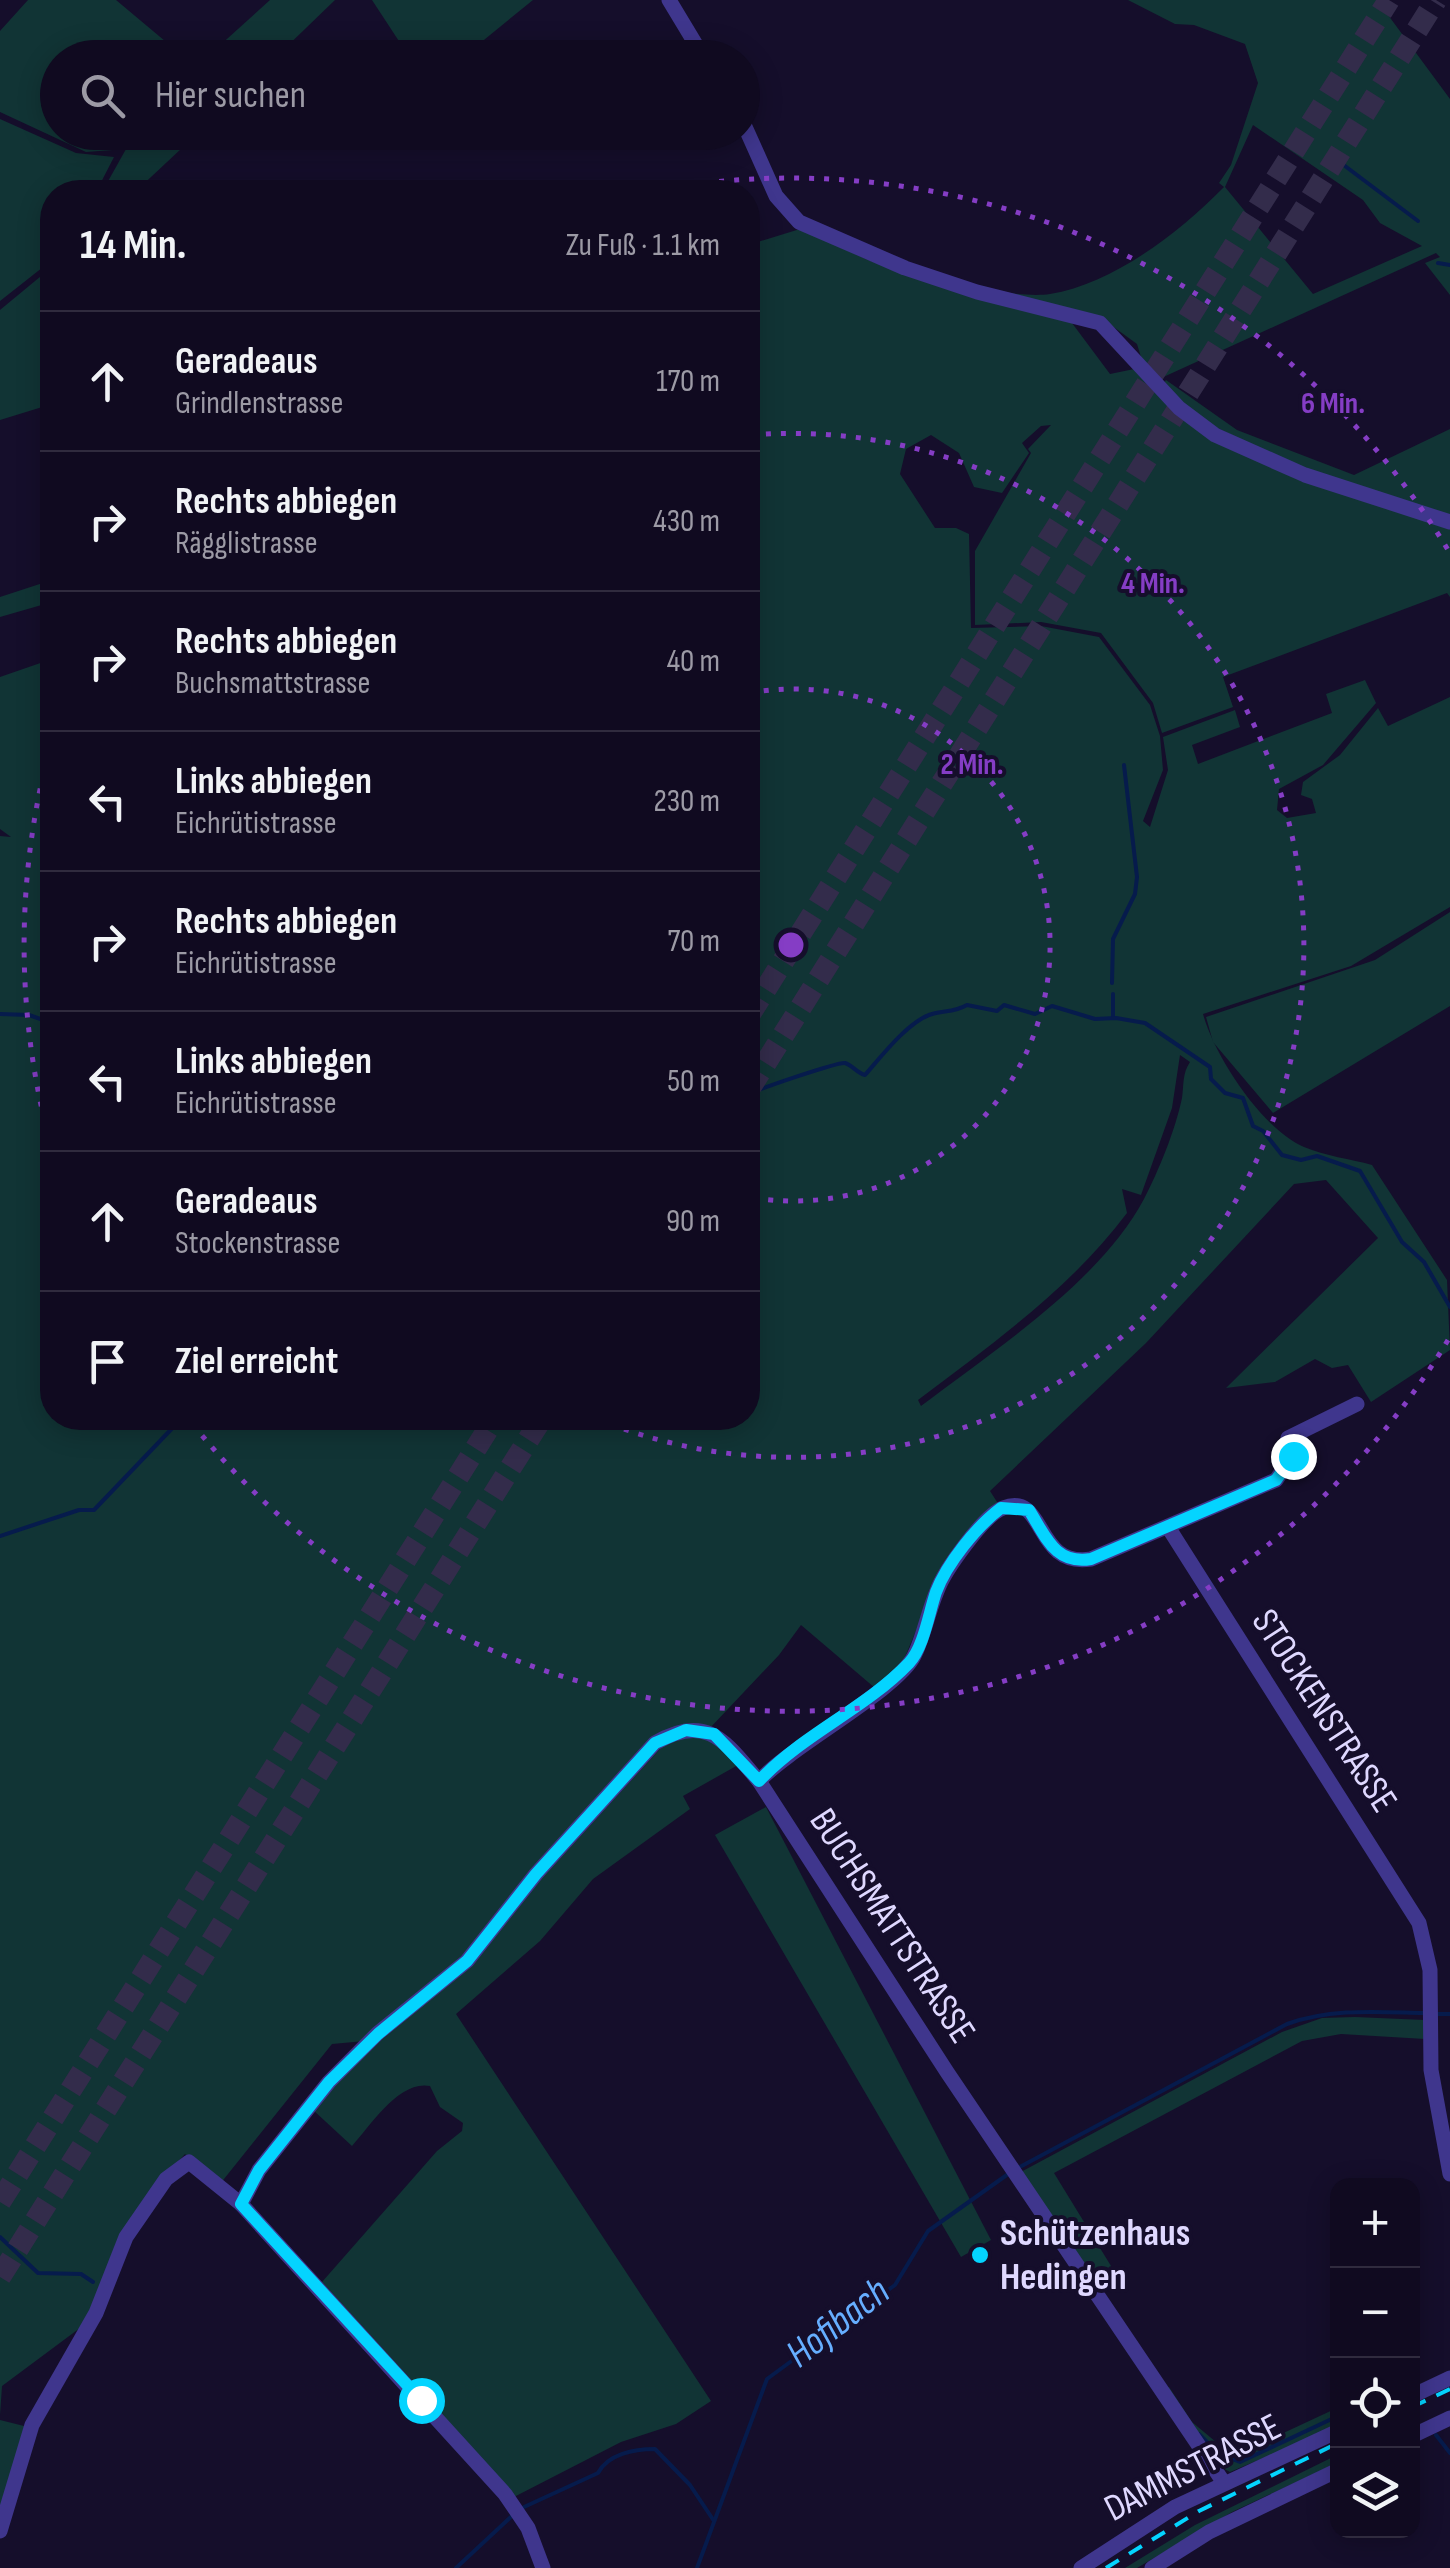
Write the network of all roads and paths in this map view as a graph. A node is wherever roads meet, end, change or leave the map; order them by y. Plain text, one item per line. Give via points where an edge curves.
1 (669, 0) edge
2 (693, 40) edge
3 (755, 150) edge
4 (1450, 522) edge
5 (1357, 1404) dead end
6 (1168, 1527) junction
7 (759, 1781) junction
8 (1450, 2174) edge
9 (241, 2204) junction
10 (1450, 2378) edge
11 (1420, 2392) edge
12 (1450, 2419) edge
13 (1420, 2432) edge
14 (1330, 2435) edge
15 (1330, 2474) edge
16 (1224, 2483) junction
17 (0, 2532) edge
18 (543, 2568) edge
19 (1081, 2568) edge
20 (1152, 2568) edge

1 - 2 street
3 - 4 street via 776,196 799,222 904,268 1100,322 1179,408 1236,446
5 - 6 street via 1288,1438 1293,1456 1276,1480
6 - 7 street via 1074,1562 1052,1548 1029,1510 1001,1508 938,1586 913,1659
6 - 8 street, STOCKENSTRASSE via 1419,1922 1430,1970 1431,2070
7 - 9 street, BUCHSMATTSTRASSE via 714,1734 686,1730 655,1743 467,1961 329,2082 259,2170
7 - 16 street, BUCHSMATTSTRASSE
9 - 17 street via 189,2162 166,2179 126,2237 96,2313 32,2426
9 - 18 street via 505,2494
10 - 11 street
12 - 13 street
14 - 16 street, DAMMSTRASSE
15 - 20 street via 1235,2518
16 - 19 street, DAMMSTRASSE

